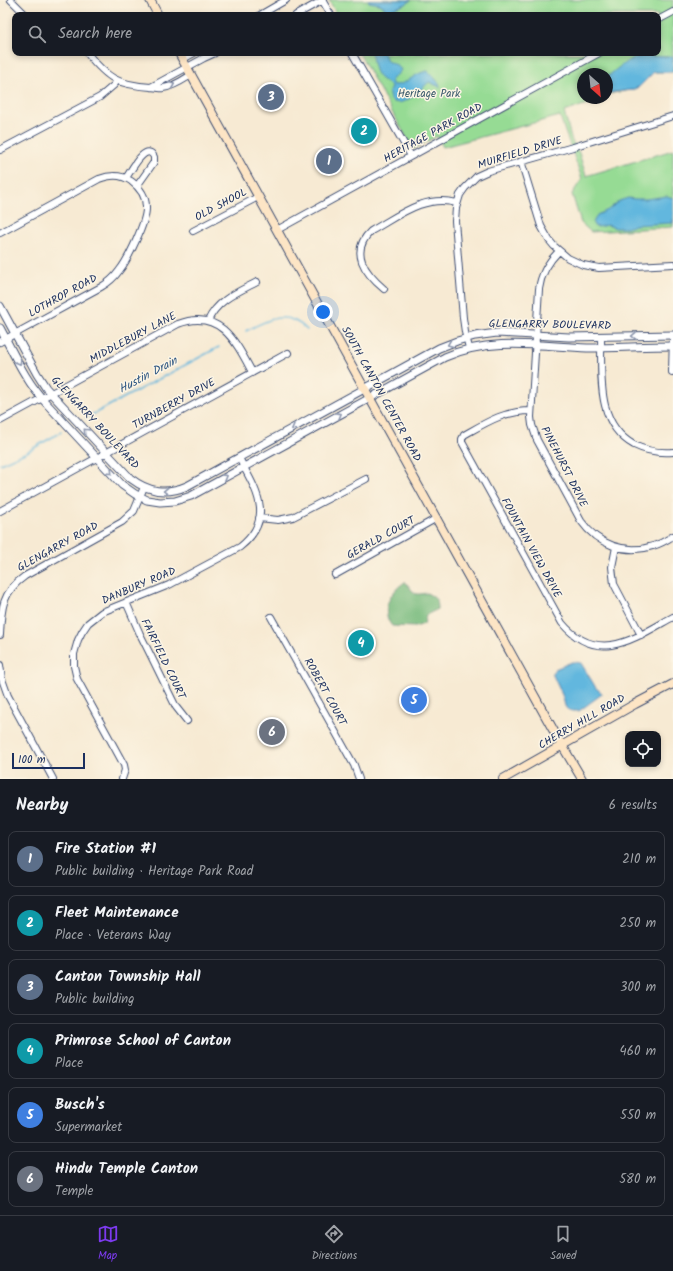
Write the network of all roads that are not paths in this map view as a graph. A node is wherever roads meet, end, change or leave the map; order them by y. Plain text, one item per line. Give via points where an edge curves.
1 (11, 0) edge
2 (150, 0) edge
3 (286, 0) edge
4 (322, 0) edge
5 (23, 12) edge
6 (156, 12) edge
7 (265, 12) edge
8 (301, 12) edge
9 (329, 12) edge
10 (673, 12) edge
11 (661, 18) edge
12 (90, 56) edge
13 (181, 56) edge
14 (208, 56) edge
15 (354, 56) edge
16 (594, 56) edge
17 (187, 68) junction
18 (191, 75) junction
19 (116, 80) junction
20 (151, 87) junction
21 (673, 116) edge
22 (0, 150) edge
23 (411, 156) junction
24 (521, 161) junction
25 (126, 178) junction
26 (137, 186) junction
27 (258, 197) junction
28 (457, 203) junction
29 (276, 230) junction
30 (193, 231) dead end
31 (0, 233) edge
32 (559, 251) junction
33 (673, 264) edge
34 (257, 282) dead end
35 (384, 289) dead end
36 (0, 306) edge
37 (208, 321) junction
38 (0, 328) edge
39 (15, 334) junction
40 (536, 335) junction
41 (673, 335) edge
42 (601, 337) junction
43 (466, 338) junction
44 (3, 341) edge
45 (535, 345) junction
46 (673, 346) edge
47 (469, 348) junction
48 (601, 348) junction
49 (288, 353) dead end
50 (429, 354) junction
51 (434, 363) junction
52 (252, 372) junction
53 (672, 372) dead end
54 (365, 389) junction
55 (51, 394) junction
56 (42, 398) junction
57 (370, 398) junction
58 (531, 412) junction
59 (321, 413) junction
60 (0, 421) edge
61 (326, 422) junction
62 (262, 445) junction
63 (673, 452) edge
64 (106, 453) junction
65 (267, 454) junction
66 (97, 458) junction
67 (239, 458) junction
68 (244, 467) junction
69 (366, 478) dead end
70 (190, 484) junction
71 (144, 487) junction
72 (195, 494) junction
73 (140, 497) junction
74 (0, 511) edge
75 (259, 518) junction
76 (437, 518) junction
77 (673, 536) edge
78 (616, 547) junction
79 (335, 575) dead end
80 (126, 602) junction
81 (271, 616) dead end
82 (673, 617) edge
83 (0, 635) edge
84 (641, 635) junction
85 (0, 665) edge
86 (673, 684) edge
87 (187, 721) dead end
88 (562, 746) junction
89 (52, 779) edge
90 (122, 779) edge
91 (359, 779) edge
92 (503, 779) edge
93 (582, 779) edge

1 - 5 street
2 - 6 main road
3 - 7 street
4 - 8 street
4 - 9 street
10 - 11 street
12 - 19 street
13 - 17 main road, SOUTH CANTON CENTER ROAD
14 - 17 street
15 - 23 street
16 - 23 street, HERITAGE PARK ROAD
17 - 18 main road, SOUTH CANTON CENTER ROAD
17 - 20 street
20 -> 18 street via 166,88
18 - 27 main road, SOUTH CANTON CENTER ROAD
19 - 20 street via 131,86
19 - 22 street via 100,97
21 - 24 street, MUIRFIELD DRIVE
23 - 29 street, HERITAGE PARK ROAD
24 - 28 street, MUIRFIELD DRIVE via 477,176 465,188
24 - 32 street via 540,226
25 - 26 street
25 - 26 street via 143,154 153,154 154,162
25 - 31 street via 112,175 99,179
26 - 39 street, LOTHROP ROAD via 144,196 146,214 124,265 101,287
27 - 29 main road, SOUTH CANTON CENTER ROAD
27 - 30 street, OLD SHOOL
28 - 35 street via 442,200 424,202 366,235 361,247 361,260 373,280
28 - 43 street, MUIRFIELD DRIVE via 455,221
29 - 54 main road, SOUTH CANTON CENTER ROAD
32 - 33 street via 577,262 594,268
32 - 40 street, PINEHURST DRIVE via 547,265 540,280
34 - 37 street via 220,303
36 - 39 street, GLENGARRY BOULEVARD
37 - 52 street, MIDDLEBURY LANE via 227,332
37 - 55 street, MIDDLEBURY LANE via 192,320 178,324
38 - 44 street, GLENGARRY BOULEVARD
39 - 44 street, LOTHROP ROAD
39 - 55 street, GLENGARRY BOULEVARD
40 - 42 street, GLENGARRY BOULEVARD
40 - 43 street, GLENGARRY BOULEVARD via 497,333
40 - 45 street, PINEHURST DRIVE
41 -> 42 street, GLENGARRY BOULEVARD
41 - 46 street
42 - 48 street
43 - 47 street, MUIRFIELD DRIVE
43 -> 50 street, GLENGARRY BOULEVARD
44 -> 56 street, GLENGARRY BOULEVARD
45 - 47 street, GLENGARRY BOULEVARD via 500,344
45 - 48 street, GLENGARRY BOULEVARD
45 - 58 street, PINEHURST DRIVE
46 - 48 street, GLENGARRY BOULEVARD
46 - 53 street
47 - 51 street, GLENGARRY BOULEVARD
48 - 63 street via 604,403 616,428 628,440 643,449
49 - 52 street, TURNBERRY DRIVE
50 - 51 street
50 - 54 street, GLENGARRY BOULEVARD
51 - 57 street, GLENGARRY BOULEVARD
52 - 64 street, TURNBERRY DRIVE
54 - 57 main road, SOUTH CANTON CENTER ROAD
54 - 59 street, GLENGARRY BOULEVARD
55 - 56 street, MIDDLEBURY LANE
64 -> 55 street, GLENGARRY BOULEVARD
56 - 60 street, MIDDLEBURY LANE
56 - 66 street, GLENGARRY BOULEVARD
61 -> 57 street, GLENGARRY BOULEVARD
57 - 76 main road, SOUTH CANTON CENTER ROAD
58 - 78 street, PINEHURST DRIVE via 537,440 581,521 597,538
58 - 84 street, FOUNTAIN VIEW DRIVE via 513,412 496,417 464,435 462,444 567,629 583,640 602,646 621,644
59 - 61 street
59 -> 62 street, GLENGARRY BOULEVARD
61 - 65 street, GLENGARRY BOULEVARD
62 - 65 street
62 - 67 street, GLENGARRY BOULEVARD
64 - 66 street, TURNBERRY DRIVE
64 - 71 street, GLENGARRY BOULEVARD via 130,478
65 - 68 street, GLENGARRY BOULEVARD
66 -> 73 street, GLENGARRY BOULEVARD via 122,485
66 - 74 street, TURNBERRY DRIVE
67 - 68 street, DANBURY ROAD
67 - 70 street, GLENGARRY BOULEVARD
72 -> 68 street, GLENGARRY BOULEVARD
68 - 75 street, DANBURY ROAD via 258,496
69 - 75 street via 293,517 278,520
70 -> 71 street, GLENGARRY BOULEVARD via 170,491
70 - 72 street
71 - 73 street, GLENGARRY ROAD
72 - 73 street, GLENGARRY BOULEVARD via 169,502
73 - 83 street, GLENGARRY ROAD via 134,510 122,522 25,576 14,586 2,606
75 - 80 street, DANBURY ROAD via 253,534 240,547 169,585
76 - 79 street, GERALD COURT
76 - 88 main road, SOUTH CANTON CENTER ROAD
77 - 78 street, PINEHURST DRIVE via 657,545 641,549
78 - 84 street via 612,567 614,584
80 - 87 street, FAIRFIELD COURT via 176,707
80 - 90 street, DANBURY ROAD via 102,612 88,623 78,640 74,659 79,684 124,765
81 - 91 street, ROBERT COURT via 354,765
82 - 84 street, FOUNTAIN VIEW DRIVE
85 - 89 street via 10,700
86 - 88 main road, CHERRY HILL ROAD
88 - 92 main road, CHERRY HILL ROAD
88 - 93 main road, SOUTH CANTON CENTER ROAD

